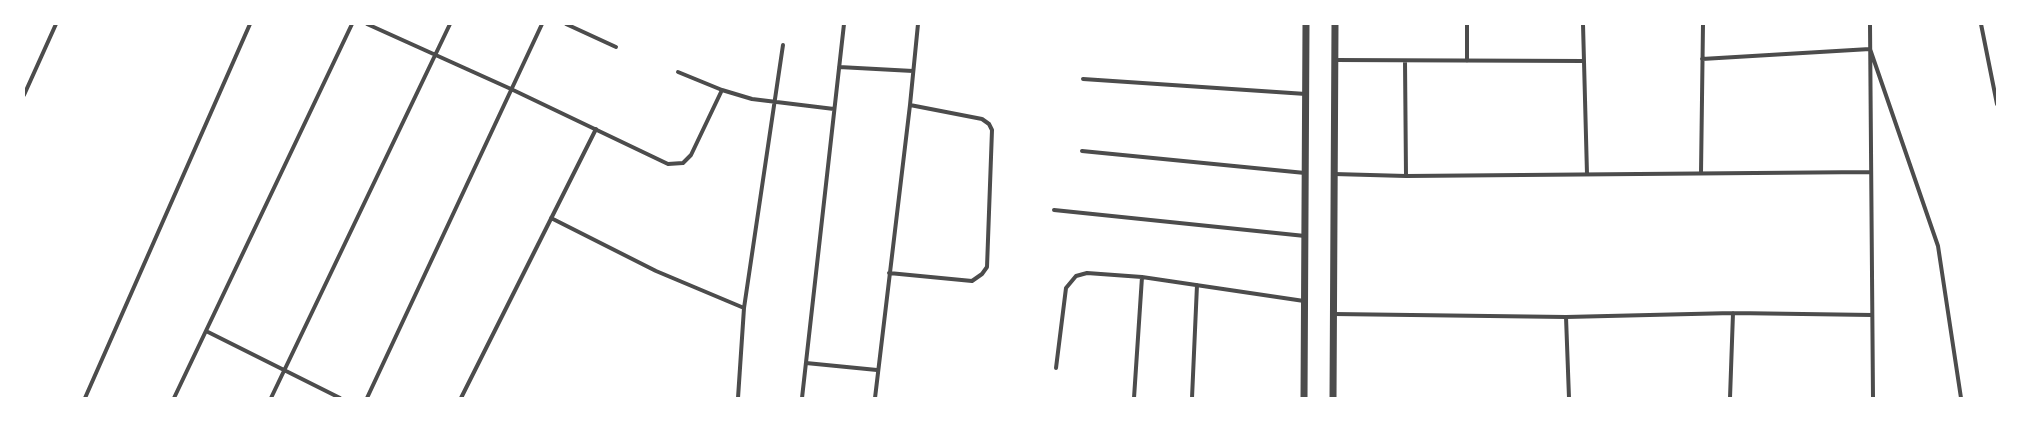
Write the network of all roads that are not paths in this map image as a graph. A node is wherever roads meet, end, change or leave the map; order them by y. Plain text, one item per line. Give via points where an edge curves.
1 (56, 24) edge
2 (250, 24) edge
3 (352, 24) edge
4 (367, 24) edge
5 (450, 24) edge
6 (542, 24) edge
7 (566, 24) edge
8 (844, 24) edge
9 (918, 24) edge
10 (1306, 24) edge
11 (1335, 24) edge
12 (1467, 24) edge
13 (1583, 24) edge
14 (1703, 24) edge
15 (1870, 24) edge
16 (1981, 24) edge
17 (783, 45) dead end
18 (616, 47) dead end
19 (1870, 49) junction
20 (436, 54) junction
21 (1702, 59) junction
22 (1335, 60) junction
23 (1405, 61) junction
24 (1466, 61) junction
25 (1584, 61) junction
26 (839, 67) junction
27 (1997, 70) edge
28 (913, 71) junction
29 (1990, 71) junction
30 (678, 72) dead end
31 (1083, 79) dead end
32 (511, 89) junction
33 (722, 90) junction
34 (1306, 94) junction
35 (24, 95) edge
36 (773, 102) junction
37 (1997, 104) edge
38 (910, 105) junction
39 (834, 109) junction
40 (596, 129) junction
41 (1082, 151) dead end
42 (1872, 172) junction
43 (1305, 173) junction
44 (1701, 173) junction
45 (1334, 174) junction
46 (1587, 174) junction
47 (1406, 176) junction
48 (1054, 210) dead end
49 (551, 218) junction
50 (1305, 236) junction
51 (889, 273) junction
52 (1142, 277) junction
53 (1197, 285) junction
54 (1304, 301) junction
55 (744, 308) junction
56 (1733, 313) junction
57 (1334, 314) junction
58 (1872, 315) junction
59 (1566, 317) junction
60 (206, 331) junction
61 (806, 363) junction
62 (1056, 368) dead end
63 (877, 370) junction
64 (284, 371) junction
65 (85, 398) edge
66 (174, 398) edge
67 (271, 398) edge
68 (340, 398) edge
69 (367, 398) edge
70 (461, 398) edge
71 (738, 398) edge
72 (802, 398) edge
73 (875, 398) edge
74 (1134, 398) edge
75 (1192, 398) edge
76 (1304, 398) edge
77 (1333, 398) edge
78 (1569, 398) edge
79 (1730, 398) edge
80 (1873, 398) edge
81 (1961, 398) edge

1 - 35 street
2 - 65 street
3 - 60 street
4 - 20 street
5 - 20 street
6 - 32 street
7 - 18 street
8 - 26 street
9 - 28 street
10 - 34 street
11 - 22 street
12 - 24 street
13 - 25 street
14 - 21 street
15 - 19 street
16 - 29 street
17 - 36 street
19 - 21 street
19 - 42 street
19 - 81 street via 1938,246
20 - 32 street
20 - 64 street
21 - 44 street
22 - 23 street
22 - 45 street
23 - 24 street
23 - 47 street
24 - 25 street
25 - 46 street
26 - 28 street
26 - 39 street
27 - 29 street
28 - 38 street
29 - 37 street
30 - 33 street
31 - 34 street
32 - 40 street
32 - 69 street
33 - 36 street
33 - 40 street via 692,155 683,163 668,164
34 - 43 street
36 - 39 street
36 - 55 street
38 - 51 street
38 - 51 street via 982,119 992,130 987,267 972,281
39 - 61 street
40 - 49 street
41 - 43 street
42 - 44 street
42 - 58 street
43 - 50 street
44 - 46 street
45 - 47 street
45 - 57 street
46 - 47 street
48 - 50 street
49 - 55 street via 656,271
49 - 70 street
50 - 54 street
51 - 63 street
52 - 53 street
52 - 62 street via 1087,273 1076,276 1066,288
52 - 74 street
53 - 54 street
53 - 75 street
54 - 76 street
55 - 71 street
56 - 58 street
56 - 59 street
56 - 79 street
57 - 59 street
57 - 77 street
58 - 80 street
59 - 78 street
60 - 64 street
60 - 66 street
61 - 63 street
61 - 72 street
63 - 73 street
64 - 67 street
64 - 68 street

